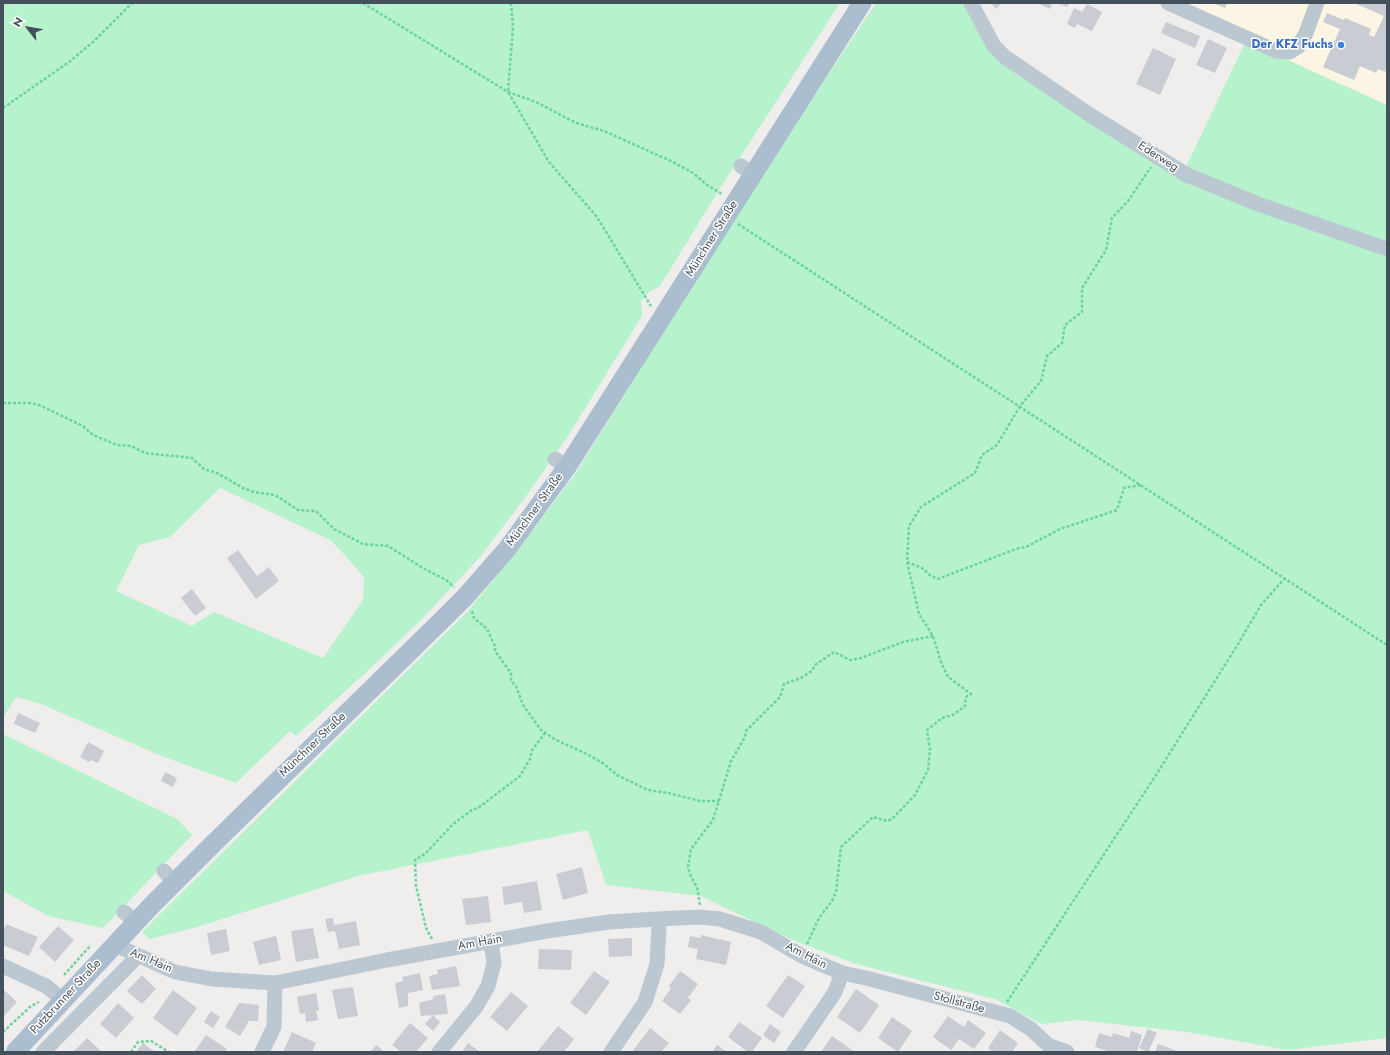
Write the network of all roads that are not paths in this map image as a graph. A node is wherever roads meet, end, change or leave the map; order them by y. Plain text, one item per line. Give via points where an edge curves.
1 (862, 3) edge
2 (970, 3) edge
3 (1168, 3) edge
4 (1317, 3) edge
5 (1387, 249) edge
6 (657, 919) junction
7 (491, 941) junction
8 (116, 943) junction
9 (138, 956) junction
10 (3, 966) edge
11 (842, 973) junction
12 (274, 983) junction
13 (63, 1000) junction
14 (1045, 1048) edge
15 (15, 1052) edge
16 (43, 1052) edge
17 (262, 1052) edge
18 (438, 1052) edge
19 (611, 1052) edge
20 (794, 1052) edge
21 (1067, 1052) edge

1 - 8 main road, Münchner Straße via 747,170 561,463 524,515 458,590 169,877 151,906 130,917
2 - 5 street, Ederweg via 994,46 1005,57 1187,175 1258,204
3 - 4 street via 1276,51 1290,52 1298,47 1306,33
6 - 7 street, Am Hain via 609,922
6 - 11 street, Am Hain via 720,919 762,932 802,956
6 - 19 street via 660,927 657,964 645,1002
7 - 12 street, Am Hain
7 - 18 street via 494,963 488,986 476,1007
8 - 9 street, Am Hain
8 - 13 main road, Putzbrunner Straße
9 - 12 street, Am Hain via 175,972 212,979
9 - 16 street, Putzbrunner Straße
10 - 13 street via 46,986
11 - 14 street, Stollstraße via 1010,1016 1031,1029
11 - 20 street via 835,992
12 - 17 street via 274,1027
13 - 15 main road, Putzbrunner Straße
14 - 21 street, Stollstraße

